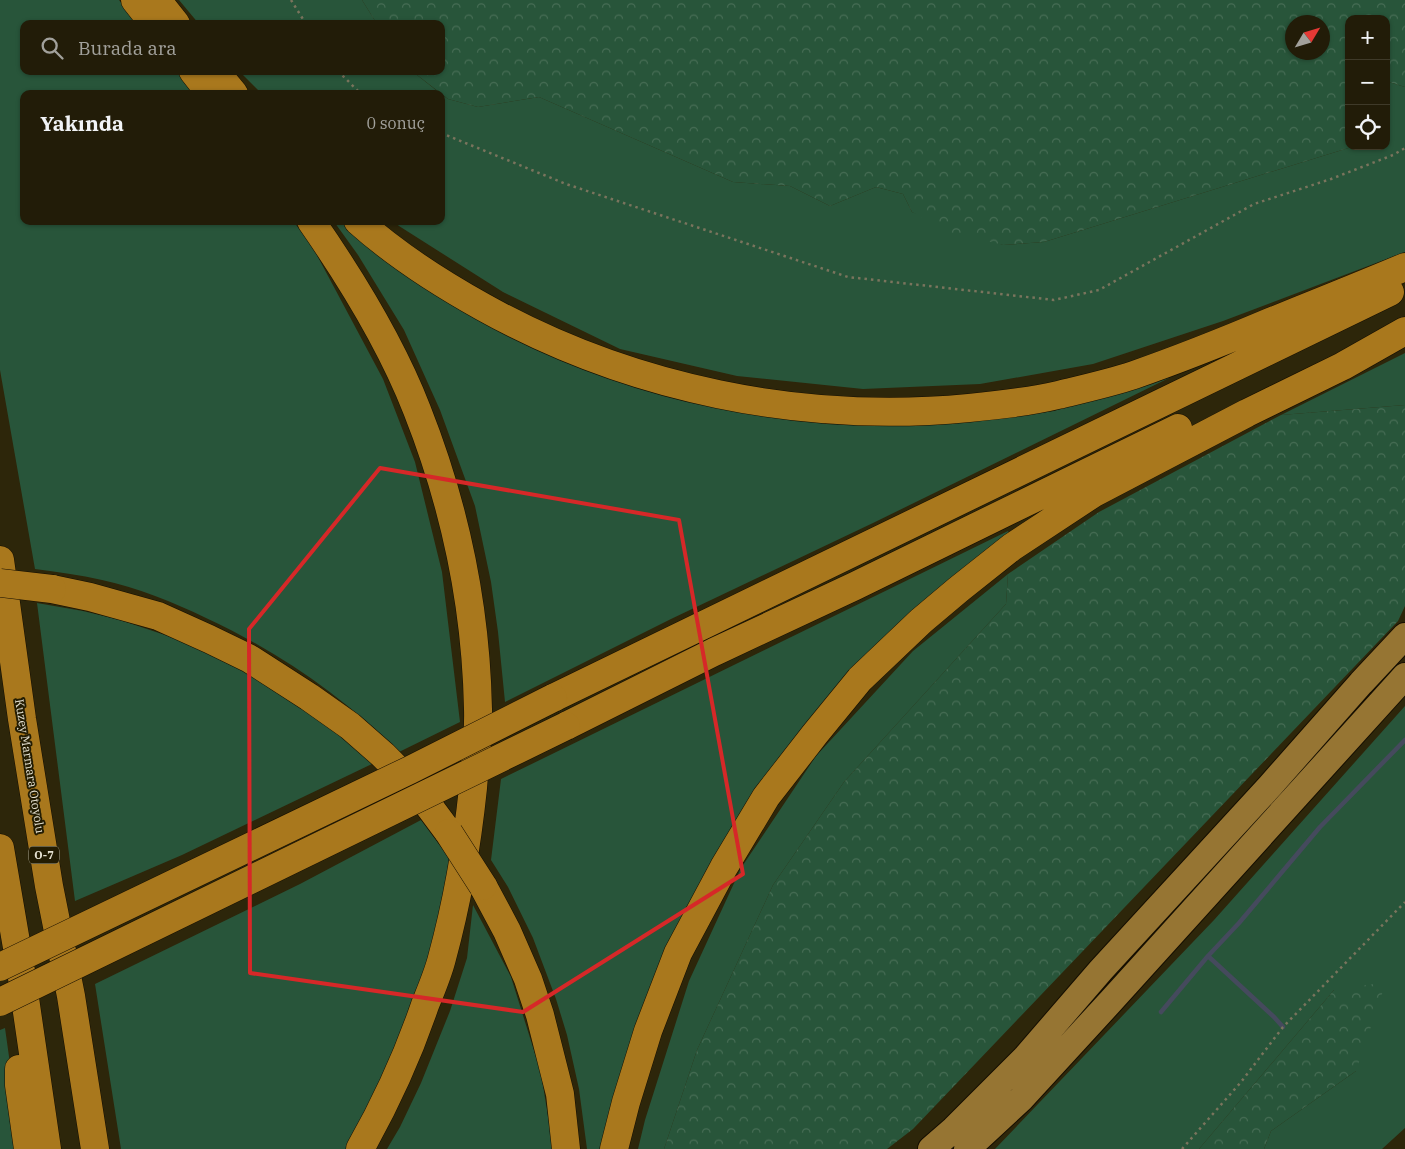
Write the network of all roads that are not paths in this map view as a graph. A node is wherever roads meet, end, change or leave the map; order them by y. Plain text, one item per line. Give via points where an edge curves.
1 (135, 0) edge
2 (156, 0) edge
3 (151, 20) edge
4 (173, 20) edge
5 (195, 75) edge
6 (219, 75) edge
7 (208, 90) edge
8 (231, 90) edge
9 (314, 225) edge
10 (362, 225) edge
11 (1405, 267) edge
12 (1405, 285) edge
13 (1405, 324) edge
14 (1405, 331) edge
15 (0, 560) edge
16 (0, 583) edge
17 (1405, 636) edge
18 (1405, 676) edge
19 (0, 848) edge
20 (0, 952) edge
21 (7, 965) edge
22 (0, 1002) edge
23 (29, 1022) junction
24 (28, 1149) edge
25 (48, 1149) edge
26 (95, 1149) edge
27 (360, 1149) edge
28 (566, 1149) edge
29 (614, 1149) edge
30 (932, 1149) edge
31 (967, 1149) edge

1 - 3 highway
2 - 4 highway
5 - 7 highway
6 - 8 highway
9 - 27 highway via 390,350 434,456 452,517 466,583 478,712 469,822 454,910 441,962 395,1082
10 - 11 highway via 425,273 469,300 517,326 631,372 731,397 821,409 866,411 928,412 1009,404 1056,396 1131,376
12 - 21 highway, bridge
13 - 22 highway, bridge via 1372,334
14 - 29 highway via 1094,493 1012,547 959,588 860,680 766,798 678,953 648,1031
15 - 26 highway, Kuzey Marmara Otoyolu / O-7 via 25,739
16 - 28 highway, bridge via 90,597 158,616 210,639 250,659 309,697 383,755 414,786 449,833 507,931 540,1015 560,1094
17 - 30 main road via 1025,1058
18 - 31 main road via 1021,1099
19 - 21 highway
20 - 21 highway
21 - 23 highway
23 - 24 highway via 20,1048 19,1085
23 - 25 highway

